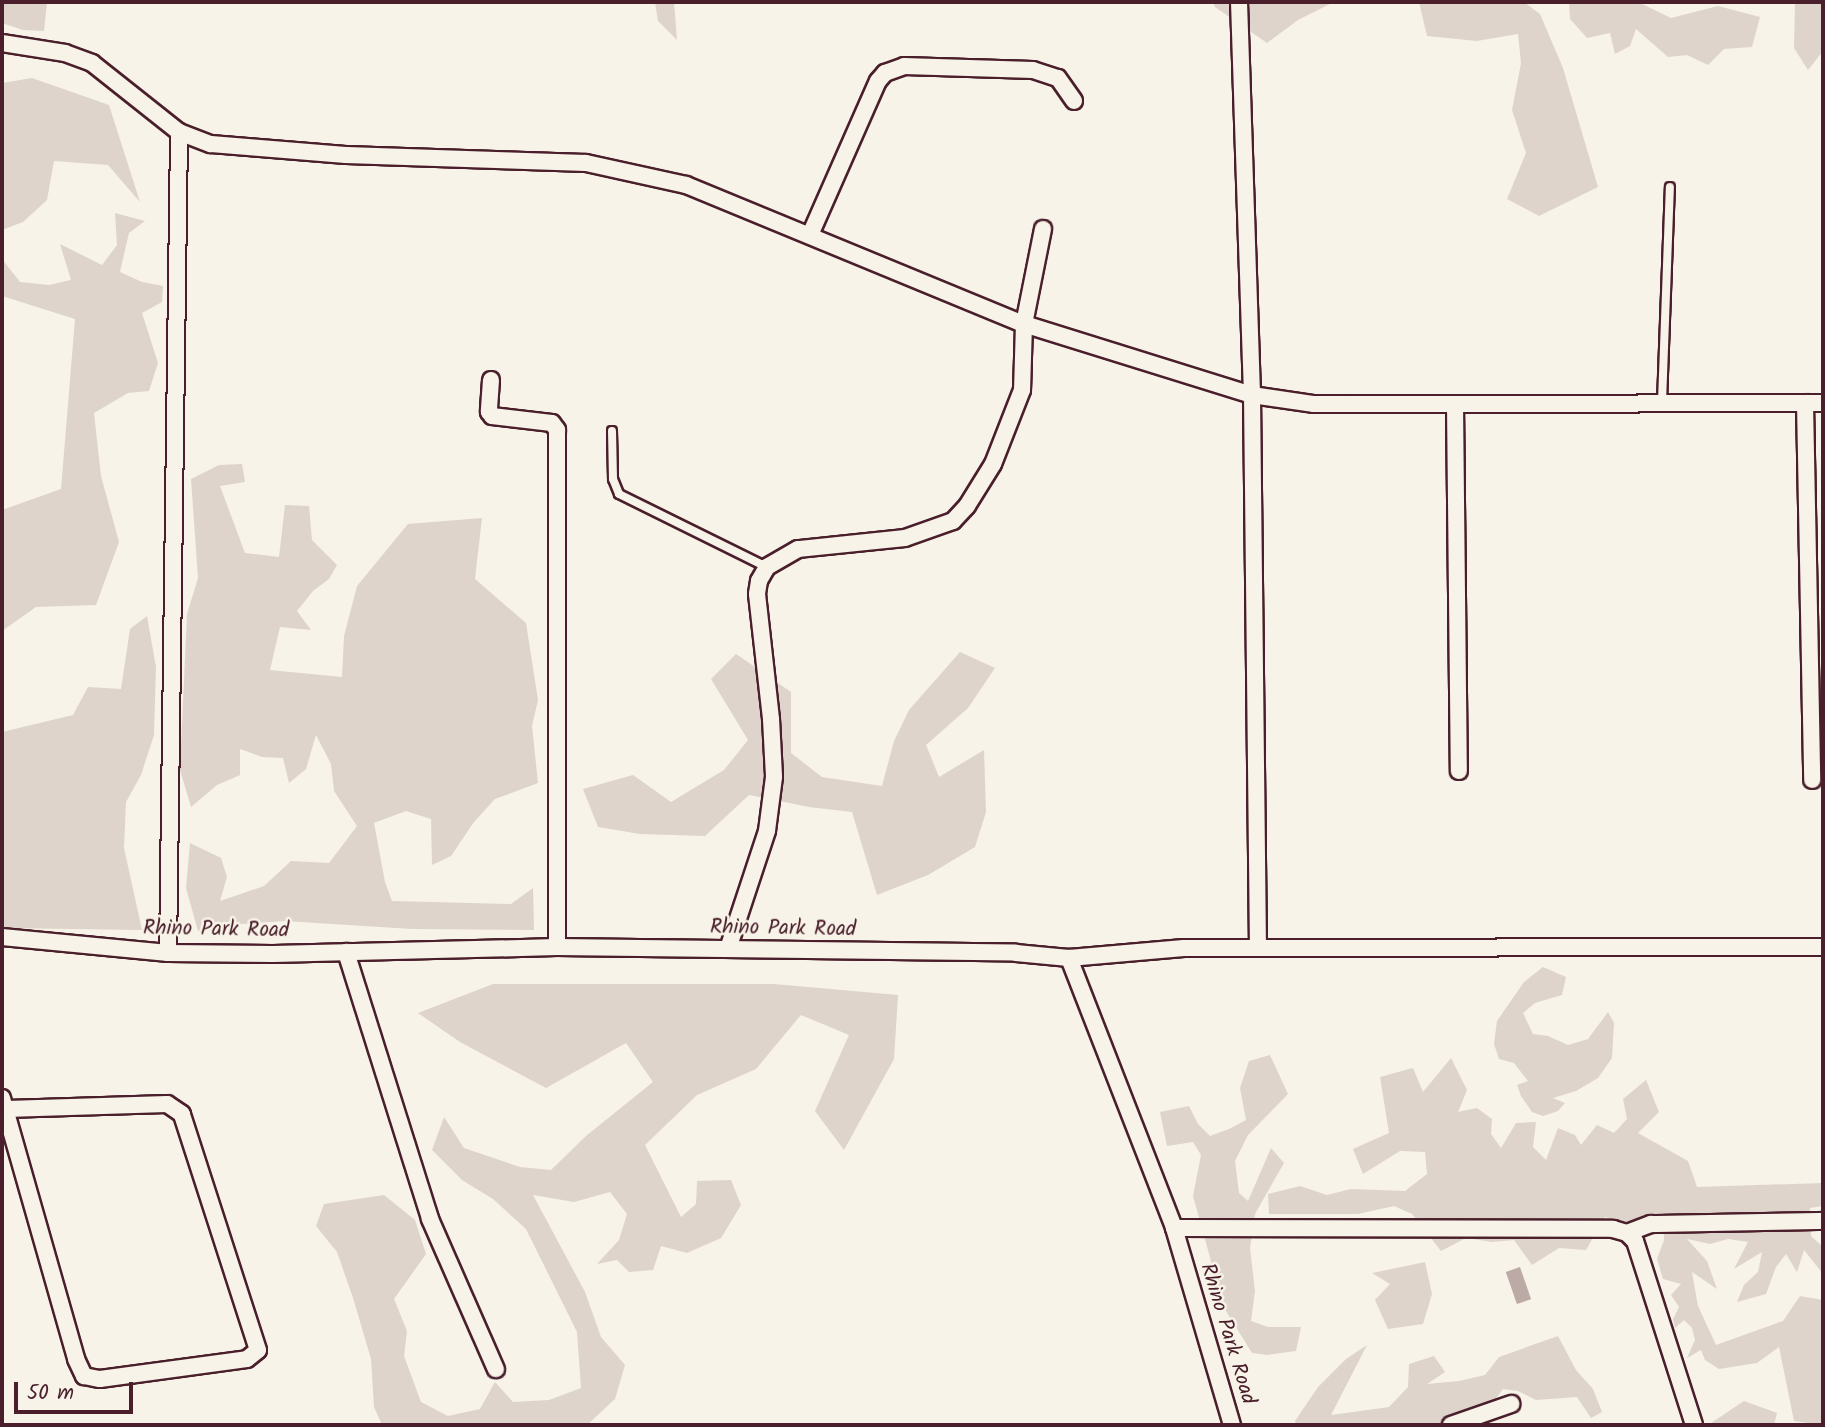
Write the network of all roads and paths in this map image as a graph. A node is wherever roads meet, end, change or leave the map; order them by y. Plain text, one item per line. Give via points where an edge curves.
1 (1239, 2) edge
2 (2, 43) edge
3 (1074, 101) dead end
4 (179, 132) junction
5 (1670, 187) dead end
6 (1043, 229) dead end
7 (810, 236) junction
8 (1024, 324) junction
9 (491, 380) dead end
10 (1252, 394) junction
11 (1662, 402) junction
12 (1805, 403) junction
13 (1823, 403) edge
14 (1455, 404) junction
15 (612, 431) dead end
16 (767, 567) junction
17 (1459, 771) dead end
18 (1812, 780) dead end
19 (2, 937) edge
20 (557, 947) junction
21 (1823, 947) edge
22 (1258, 948) junction
23 (727, 949) junction
24 (346, 952) junction
25 (168, 953) junction
26 (1069, 958) junction
27 (3, 1104) edge
28 (1823, 1222) edge
29 (1174, 1228) junction
30 (1627, 1233) junction
31 (496, 1369) dead end
32 (1511, 1404) dead end
33 (1232, 1425) edge
34 (1451, 1425) edge
35 (1693, 1425) edge

1 - 10 street
2 - 4 street via 65,53 92,63
3 - 7 street via 1058,78 1033,70 904,66 885,73
4 - 7 street via 211,145 345,155 586,163 686,185
4 - 25 street
5 - 11 lane
6 - 8 street
7 - 8 street
8 - 10 street
8 - 16 street via 1022,390 993,464 953,521 905,538 798,549
9 - 20 street via 492,416 552,423 557,430
10 - 14 street via 1314,404
10 - 22 street
11 - 12 street
11 - 14 street
12 - 13 street
12 - 18 street
14 - 17 street
15 - 16 lane via 613,479 619,494
16 - 23 street via 757,594 774,777 767,831
19 - 25 street, Rhino Park Road
20 - 23 street, Rhino Park Road
20 - 24 street, Rhino Park Road
21 - 22 street
22 - 26 street via 1184,947
23 - 26 street, Rhino Park Road via 1016,953
24 - 25 street, Rhino Park Road
24 - 31 street via 430,1219
26 - 29 street, Rhino Park Road
27 - 27 street via 167,1104 182,1114 258,1350 247,1359 100,1379 84,1376
28 - 30 street via 1651,1224
29 - 30 street via 1613,1229
29 - 33 street, Rhino Park Road
30 - 35 street via 1635,1241
32 - 34 street

